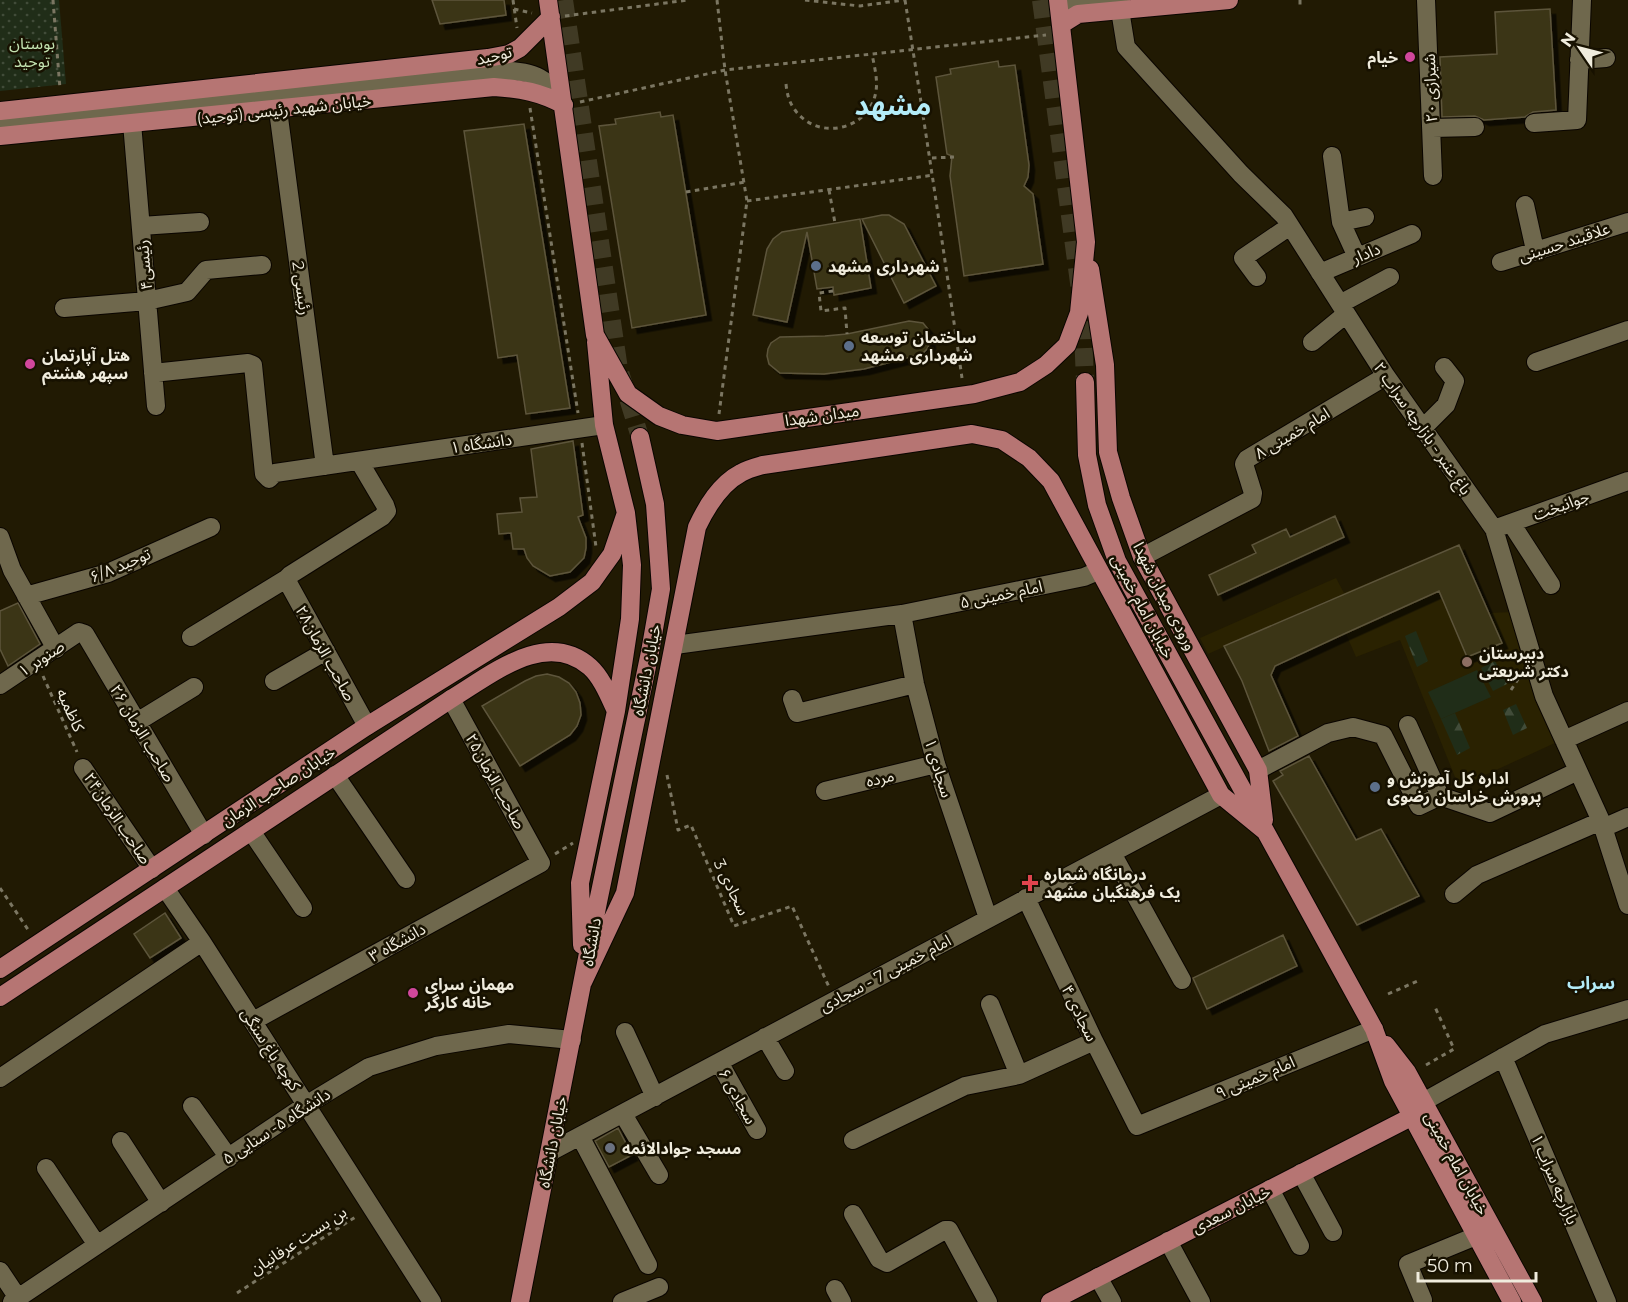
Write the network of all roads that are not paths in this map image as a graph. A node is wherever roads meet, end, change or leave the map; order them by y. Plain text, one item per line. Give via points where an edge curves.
1 (1229, 0) edge
2 (1426, 0) edge
3 (1582, 0) edge
4 (1121, 5) edge
5 (549, 9) edge
6 (1060, 17) edge
7 (1606, 58) dead end
8 (1579, 60) junction
9 (424, 66) joint
10 (564, 105) junction
11 (278, 110) junction
12 (0, 111) edge
13 (132, 123) junction
14 (1534, 123) dead end
15 (0, 125) edge
16 (1475, 127) dead end
17 (1432, 128) junction
18 (0, 136) edge
19 (1332, 156) dead end
20 (1434, 176) dead end
21 (1525, 205) dead end
22 (1365, 217) dead end
23 (200, 222) dead end
24 (1341, 222) junction
25 (1628, 222) edge
26 (141, 226) junction
27 (1290, 226) junction
28 (1412, 234) dead end
29 (1086, 243) junction
30 (1535, 250) junction
31 (1357, 257) junction
32 (1501, 262) dead end
33 (262, 265) dead end
34 (1320, 273) junction
35 (1257, 277) dead end
36 (1390, 277) dead end
37 (147, 301) junction
38 (64, 308) dead end
39 (1343, 309) junction
40 (1628, 330) edge
41 (595, 335) junction
42 (1311, 342) dead end
43 (1536, 362) dead end
44 (1444, 366) dead end
45 (153, 373) junction
46 (1386, 376) junction
47 (1085, 382) tunnel mouth
48 (156, 406) dead end
49 (604, 425) junction
50 (1423, 428) junction
51 (640, 437) tunnel mouth
52 (359, 461) junction
53 (325, 466) junction
54 (1628, 481) edge
55 (626, 513) junction
56 (1502, 526) junction
57 (211, 527) dead end
58 (0, 537) edge
59 (1142, 557) junction
60 (1098, 571) junction
61 (6, 572) edge
62 (286, 579) junction
63 (1551, 585) dead end
64 (26, 596) junction
65 (902, 614) junction
66 (82, 632) joint
67 (191, 637) dead end
68 (675, 645) junction
69 (56, 649) junction
70 (326, 651) junction
71 (274, 681) dead end
72 (915, 684) junction
73 (0, 685) edge
74 (194, 687) dead end
75 (451, 699) junction
76 (792, 699) dead end
77 (616, 711) junction
78 (1628, 711) edge
79 (137, 722) junction
80 (1408, 725) dead end
81 (367, 726) junction
82 (1564, 740) junction
83 (936, 764) junction
84 (83, 768) road end
85 (1258, 770) junction
86 (1578, 771) junction
87 (335, 775) junction
88 (825, 791) dead end
89 (1221, 795) junction
90 (1440, 796) junction
91 (1628, 817) edge
92 (1602, 824) junction
93 (251, 831) junction
94 (1265, 831) junction
95 (204, 835) junction
96 (1112, 853) junction
97 (541, 862) joint
98 (152, 869) junction
99 (406, 879) dead end
100 (165, 888) junction
101 (1454, 894) dead end
102 (1026, 898) junction
103 (598, 902) joint
104 (1628, 905) edge
105 (303, 908) dead end
106 (988, 918) junction
107 (202, 942) junction
108 (0, 969) edge
109 (1182, 980) dead end
110 (583, 982) junction
111 (0, 997) edge
112 (990, 1004) dead end
113 (1628, 1009) edge
114 (253, 1021) junction
115 (1374, 1029) junction
116 (625, 1032) dead end
117 (765, 1037) junction
118 (572, 1040) junction
119 (1094, 1041) junction
120 (1503, 1057) junction
121 (719, 1062) junction
122 (785, 1071) dead end
123 (1019, 1075) junction
124 (0, 1078) edge
125 (655, 1096) junction
126 (306, 1105) junction
127 (192, 1106) dead end
128 (1418, 1109) junction
129 (623, 1114) junction
130 (1137, 1126) joint
131 (756, 1130) dead end
132 (580, 1136) junction
133 (853, 1140) dead end
134 (121, 1141) dead end
135 (550, 1152) junction
136 (229, 1158) junction
137 (46, 1168) dead end
138 (1301, 1173) junction
139 (659, 1175) dead end
140 (1270, 1189) junction
141 (161, 1203) junction
142 (853, 1214) dead end
143 (1333, 1232) dead end
144 (1476, 1236) junction
145 (1168, 1241) junction
146 (97, 1245) junction
147 (1300, 1246) dead end
148 (648, 1265) dead end
149 (0, 1271) edge
150 (1098, 1277) junction
151 (659, 1287) dead end
152 (15, 1300) edge
153 (1423, 1300) dead end
154 (432, 1302) edge
155 (520, 1302) edge
156 (622, 1302) edge
157 (988, 1302) edge
158 (1050, 1302) edge
159 (1112, 1302) edge
160 (1201, 1302) edge
161 (1512, 1302) edge
162 (1533, 1302) edge
163 (1607, 1302) edge

1 - 4 main road
2 - 17 street, شیرازی ۲۰
3 - 8 street
4 - 6 main road
4 - 27 street, باغ عنبر - بازارچه سراب ۲ via 1126,47
5 - 9 main road, توحید via 520,48 509,54
5 - 10 main road, میدان شهدا
6 - 29 main road, میدان شهدا
7 - 8 street
8 - 14 street via 1577,120
9 - 12 main road, خیابان شهید رئیسی (توحید)
10 - 11 main road, خیابان شهید رئیسی (توحید) via 527,89 494,87
10 - 15 street via 543,80 517,71 497,71
10 - 41 main road, میدان شهدا
11 - 13 main road, خیابان شهید رئیسی (توحید)
11 - 53 street, رئیسی 2
13 - 18 main road, خیابان شهید رئیسی (توحید)
13 - 26 street, رئیسی۴
16 - 17 street
17 - 20 street, شیرازی ۲۰
19 - 24 street
21 - 30 street
22 - 24 street
23 - 26 street
24 - 31 street
25 - 30 street, علاقبند حسینی
26 - 37 street, رئیسی۴
27 - 34 street, باغ عنبر - بازارچه سراب ۲
27 - 35 street via 1244,258
28 - 31 street, دادار
29 - 41 main road, میدان شهدا via 1079,313 1067,345 1020,382 965,395 717,431 659,416 628,394
29 - 59 main road, ورودی میدان شهدا via 1105,365 1108,452
30 - 32 street, علاقبند حسینی
31 - 34 street, دادار
33 - 37 street via 206,270 187,292
34 - 39 street, باغ عنبر - بازارچه سراب ۲
36 - 39 street
37 - 38 street
37 - 45 street, رئیسی۴
39 - 42 street
39 - 46 street, باغ عنبر - بازارچه سراب ۲
40 - 43 street
41 - 49 main road
44 - 50 street via 1455,381 1446,405
45 - 48 street, رئیسی۴
45 - 53 street, دانشگاه ۱ via 252,364 264,474 269,478 275,473
46 - 50 street, باغ عنبر - بازارچه سراب ۲
46 - 59 street, امام خمینی ۸ via 1247,459 1244,464 1252,499
47 - 94 main road, خیابان امام خمینی via 1087,455 1097,505 1117,561
49 - 52 street, دانشگاه ۱
49 - 55 main road
50 - 56 street, باغ عنبر - بازارچه سراب ۲
51 - 103 main road, خیابان دانشگاه via 655,504 661,589
52 - 53 street, دانشگاه ۱
52 - 62 street via 387,511
54 - 56 street, جوانبخت
55 - 77 main road via 632,565 630,609
55 - 81 main road, خیابان صاحب الزمان via 612,554 592,582 559,607
56 - 63 street
56 - 82 street, باغ عنبر - بازارچه سراب ۲ via 1544,696
57 - 64 street, توحید ۶/۸ via 108,573
58 - 61 street
59 - 85 main road, ورودی میدان شهدا
60 - 65 street, امام خمینی ۵
60 - 68 main road via 1051,481 1029,458 1002,440 972,434 763,465 740,473 717,492 704,512 685,582
60 - 89 main road
61 - 64 street
62 - 67 street
62 - 70 street, صاحب الزمان۲۸
64 - 69 street
65 - 68 street, امام خمینی ۵
65 - 72 street, سجادی ۱
66 - 69 street, صنوبر ۱
66 - 79 street, صاحب الزمان ۲۶
68 - 110 main road via 625,893
69 - 73 street, صنوبر ۱
70 - 71 street
70 - 81 street, صاحب الزمان۲۸
72 - 76 street via 797,713
72 - 83 street, سجادی ۱
74 - 79 street
75 - 77 main road via 523,657 557,651 573,655 591,667
75 - 87 main road
75 - 97 street, صاحب الزمان۲۵
77 - 110 main road via 580,883
78 - 82 street
79 - 95 street, صاحب الزمان ۲۶
80 - 90 street
81 - 95 main road, خیابان صاحب الزمان
82 - 86 street, باغ عنبر - بازارچه سراب ۲
83 - 88 street, مرده
83 - 106 street, سجادی ۱
84 - 98 street, صاحب الزمان۲۴
85 - 90 street via 1328,733 1353,727 1383,735 1419,806
85 - 94 main road, ورودی میدان شهدا
86 - 90 street via 1490,813
86 - 92 street, باغ عنبر - بازارچه سراب ۲
87 - 93 main road
87 - 99 street
89 - 94 main road
89 - 96 street, امام خمینی 7 - سجادی
91 - 92 street
92 - 101 street via 1477,875
92 - 104 street, باغ عنبر - بازارچه سراب ۲
93 - 100 main road
93 - 105 street
94 - 115 main road, خیابان امام خمینی
95 - 98 main road, خیابان صاحب الزمان
96 - 102 street, امام خمینی 7 - سجادی
96 - 109 street
97 - 114 street, دانشگاه ۳
98 - 108 main road, خیابان صاحب الزمان
100 - 107 street, کوچه باغ سنگی
100 - 111 main road
102 - 106 street, امام خمینی 7 - سجادی
102 - 119 street, سجادی ۴
103 - 110 main road, دانشگاه
106 - 117 street, امام خمینی 7 - سجادی
107 - 114 street, کوچه باغ سنگی
107 - 124 street
110 - 118 main road, خیابان دانشگاه
112 - 123 street
113 - 120 street via 1545,1034
114 - 126 street, کوچه باغ سنگی
115 - 128 main road, خیابان امام خمینی via 1393,1081
115 - 130 street, امام خمینی ۹
116 - 125 street
117 - 121 street, امام خمینی 7 - سجادی
117 - 122 street
118 - 126 street, دانشگاه ۵- سنایی ۵ via 509,1034 436,1046 369,1067
118 - 135 main road, خیابان دانشگاه
119 - 123 street
119 - 130 street, سجادی ۴
120 - 128 street
120 - 163 street, بازارچه سراب ۱
121 - 125 street, امام خمینی 7 - سجادی
121 - 131 street, سجادی ۶
123 - 133 street via 965,1086
125 - 129 street, امام خمینی 7 - سجادی
126 - 136 street, دانشگاه ۵- سنایی ۵
126 - 154 street, کوچه باغ سنگی
127 - 136 street
128 - 138 main road, خیابان سعدی
128 - 144 main road, خیابان امام خمینی
128 - 162 main road, خیابان امام خمینی
129 - 132 street, امام خمینی 7 - سجادی
129 - 139 street
132 - 135 street, امام خمینی 7 - سجادی
132 - 148 street
134 - 141 street
135 - 155 main road, خیابان دانشگاه
136 - 141 street, دانشگاه ۵- سنایی ۵
137 - 146 street
138 - 140 main road, خیابان سعدی
138 - 143 street
140 - 145 main road, خیابان سعدی
140 - 147 street
141 - 146 street, دانشگاه ۵- سنایی ۵
142 - 157 street via 879,1259 887,1263 949,1230
144 - 153 street via 1408,1264
144 - 161 main road, خیابان امام خمینی
145 - 150 main road, خیابان سعدی
145 - 160 street
146 - 152 street, دانشگاه ۵- سنایی ۵
149 - 152 street
150 - 158 main road, خیابان سعدی
150 - 159 street
151 - 156 street

